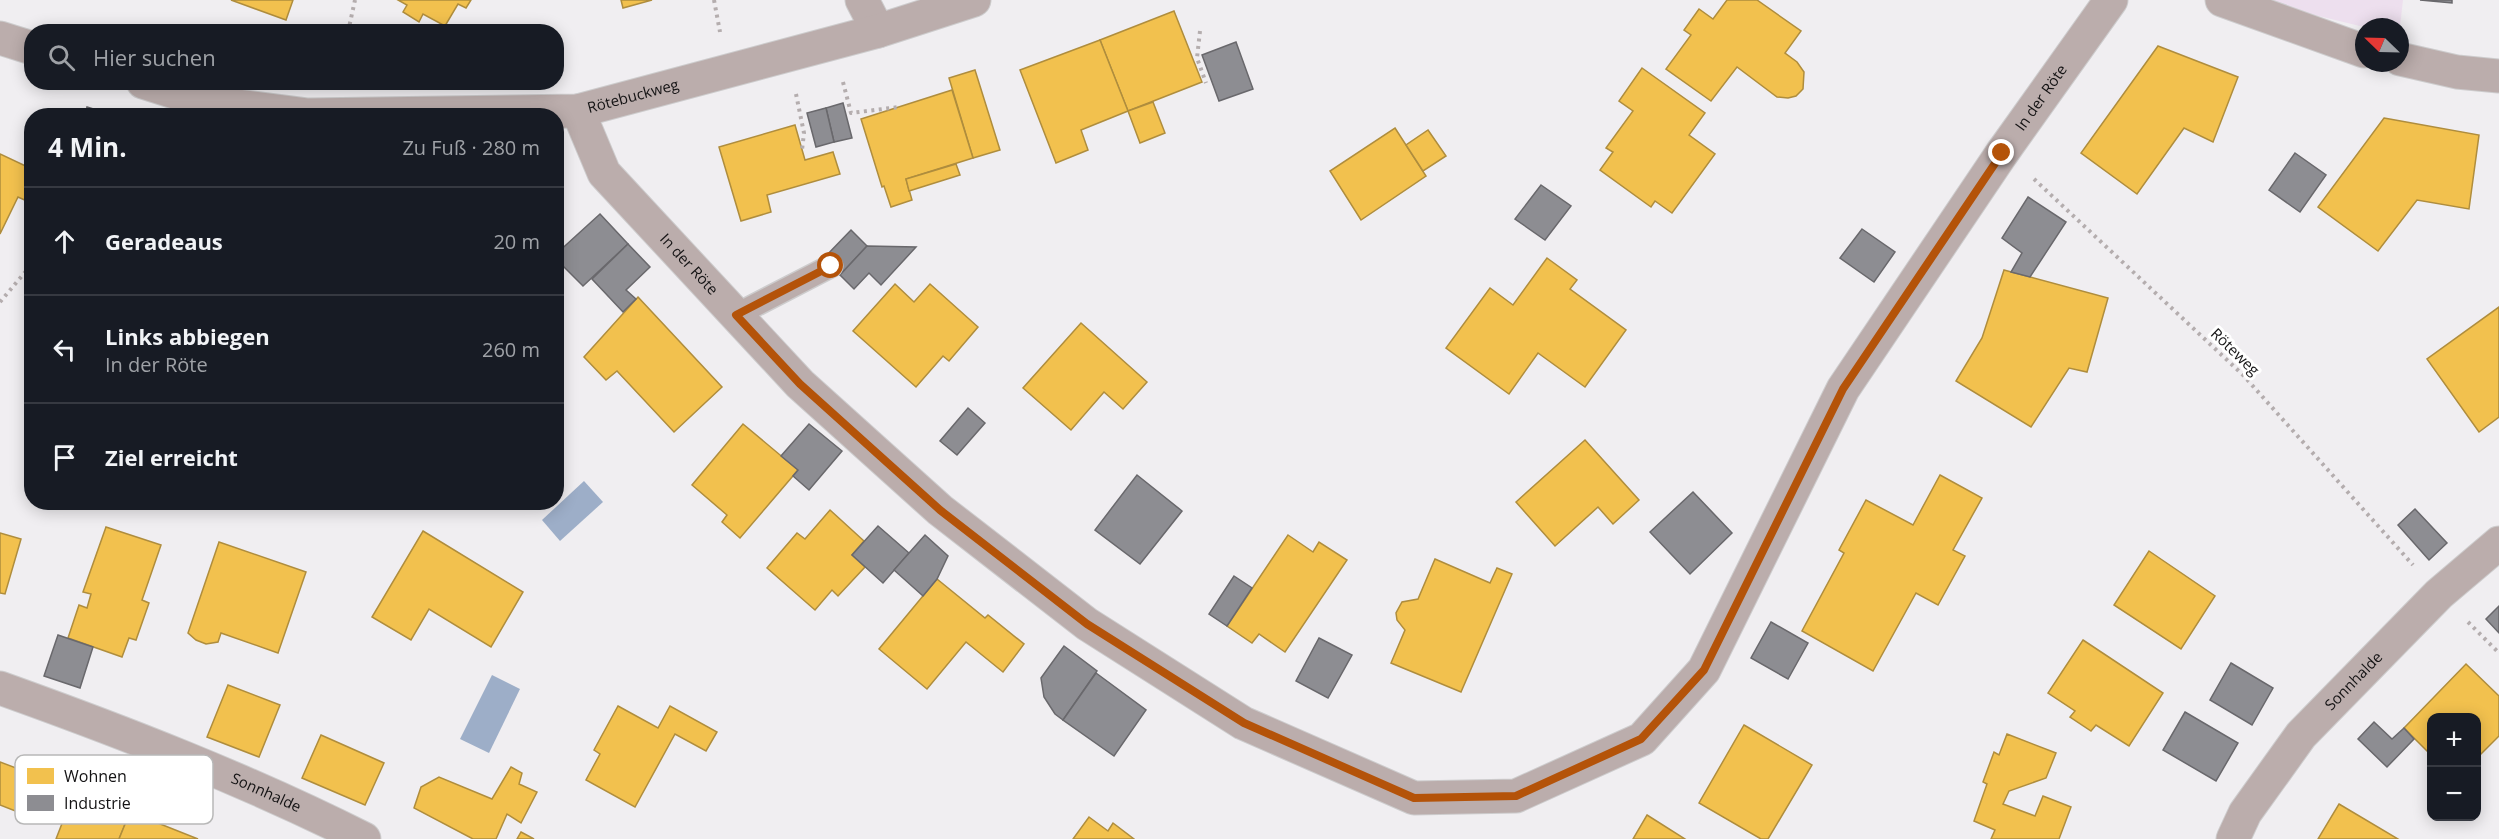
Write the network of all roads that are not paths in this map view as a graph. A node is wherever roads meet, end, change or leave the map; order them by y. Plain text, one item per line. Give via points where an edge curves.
1 (862, 0) edge
2 (974, 0) edge
3 (2111, 0) edge
4 (2222, 0) edge
5 (878, 31) junction
6 (0, 38) edge
7 (24, 46) edge
8 (2355, 48) edge
9 (2409, 61) edge
10 (2499, 76) edge
11 (168, 90) edge
12 (253, 108) edge
13 (564, 111) edge
14 (578, 111) junction
15 (831, 266) dead end
16 (736, 315) junction
17 (2499, 543) edge
18 (0, 688) edge
19 (173, 755) edge
20 (213, 771) edge
21 (364, 839) edge
22 (2233, 839) edge

1 - 5 street
2 - 5 street, Rötebuckweg
3 - 16 street, In der Röte via 1843,389 1704,670 1641,739 1516,796 1414,798 1244,723 1087,624 940,510 800,384
4 - 8 street
5 - 14 street, Rötebuckweg
6 - 7 street
9 - 10 street
11 - 12 street, Rötebuckweg via 206,102
13 - 14 street, Rötebuckweg
14 - 16 street, In der Röte via 604,173
15 - 16 lane
17 - 22 street, Sonnhalde via 2439,594 2301,735 2245,813
18 - 19 street, Sonnhalde
20 - 21 street, Sonnhalde via 303,808

